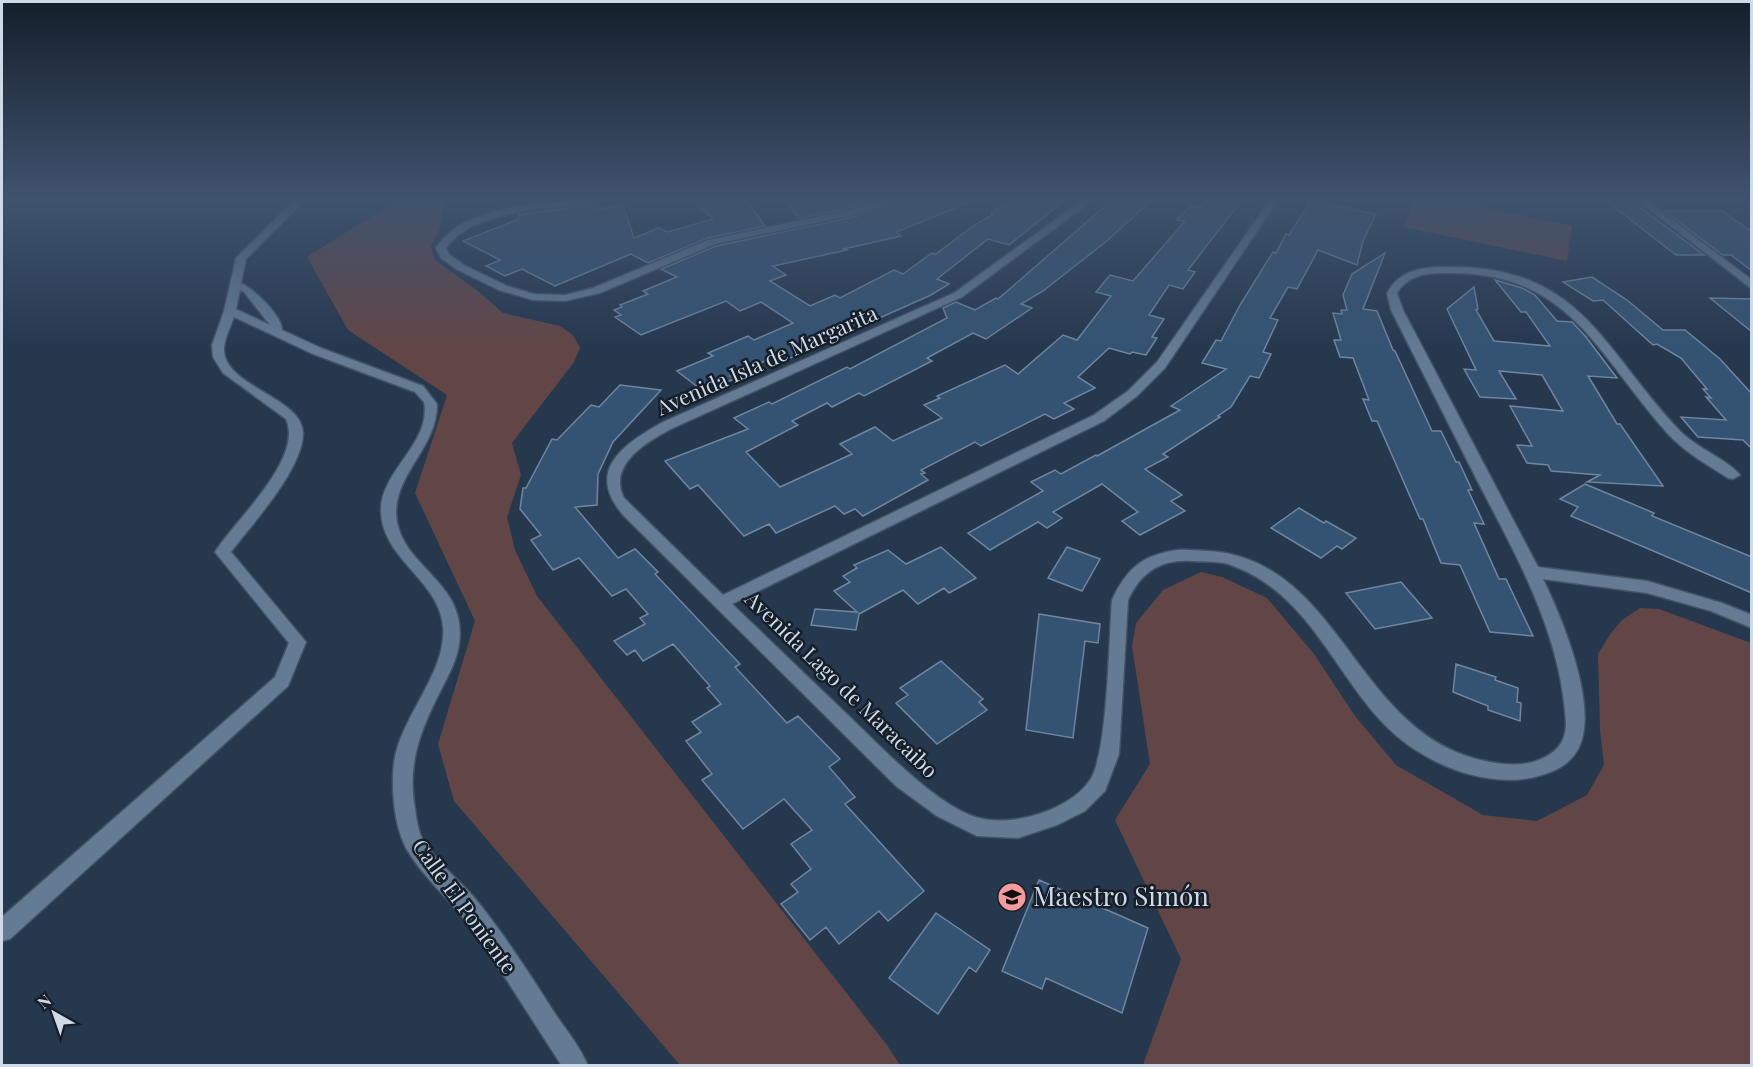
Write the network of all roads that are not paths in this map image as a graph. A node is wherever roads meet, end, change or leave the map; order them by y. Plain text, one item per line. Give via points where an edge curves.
1 (248, 250) edge
2 (442, 250) edge
3 (694, 250) edge
4 (1020, 250) edge
5 (1240, 250) edge
6 (1705, 250) edge
7 (237, 285) junction
8 (1752, 286) edge
9 (260, 306) junction
10 (230, 311) junction
11 (276, 330) junction
12 (1733, 475) dead end
13 (1533, 572) junction
14 (722, 602) junction
15 (1752, 622) edge
16 (2, 931) edge
17 (576, 1065) edge

1 - 7 street via 239,264
2 - 3 street via 460,267 503,288 533,297 565,298 596,291
4 - 14 street, Avenida Isla de Margarita via 958,295 668,425 641,439 624,456 614,476 615,495
5 - 14 street, Avenida Lago de Maracaibo via 1161,364 1119,406
6 - 8 street
7 - 9 street, Calle El Poniente via 248,290
7 - 10 street
9 - 10 street
9 - 11 street, Calle El Poniente via 276,324
10 - 11 street, Calle El Poniente
10 - 16 street via 218,345 219,357 242,383 291,417 297,436 282,471 223,552 298,642 282,681
11 - 17 street, Calle El Poniente via 307,347 419,389 432,406 422,439 388,503 392,532 444,601 452,628 446,659 410,733 402,774 412,839 472,912
12 - 13 street, Avenida Lago de Maracaibo via 1676,434 1587,324 1559,301 1495,274 1441,269 1408,275 1392,292 1396,310
13 - 14 street, Avenida Lago de Maracaibo via 1565,650 1575,700 1575,740 1561,759 1536,770 1508,772 1484,770 1444,757 1419,743 1392,718 1297,598 1277,579 1232,558 1208,553 1176,555 1154,562 1131,578 1120,600 1110,754 1098,785 1078,805 1018,829 977,826 944,810 911,786
13 - 15 street via 1647,587

